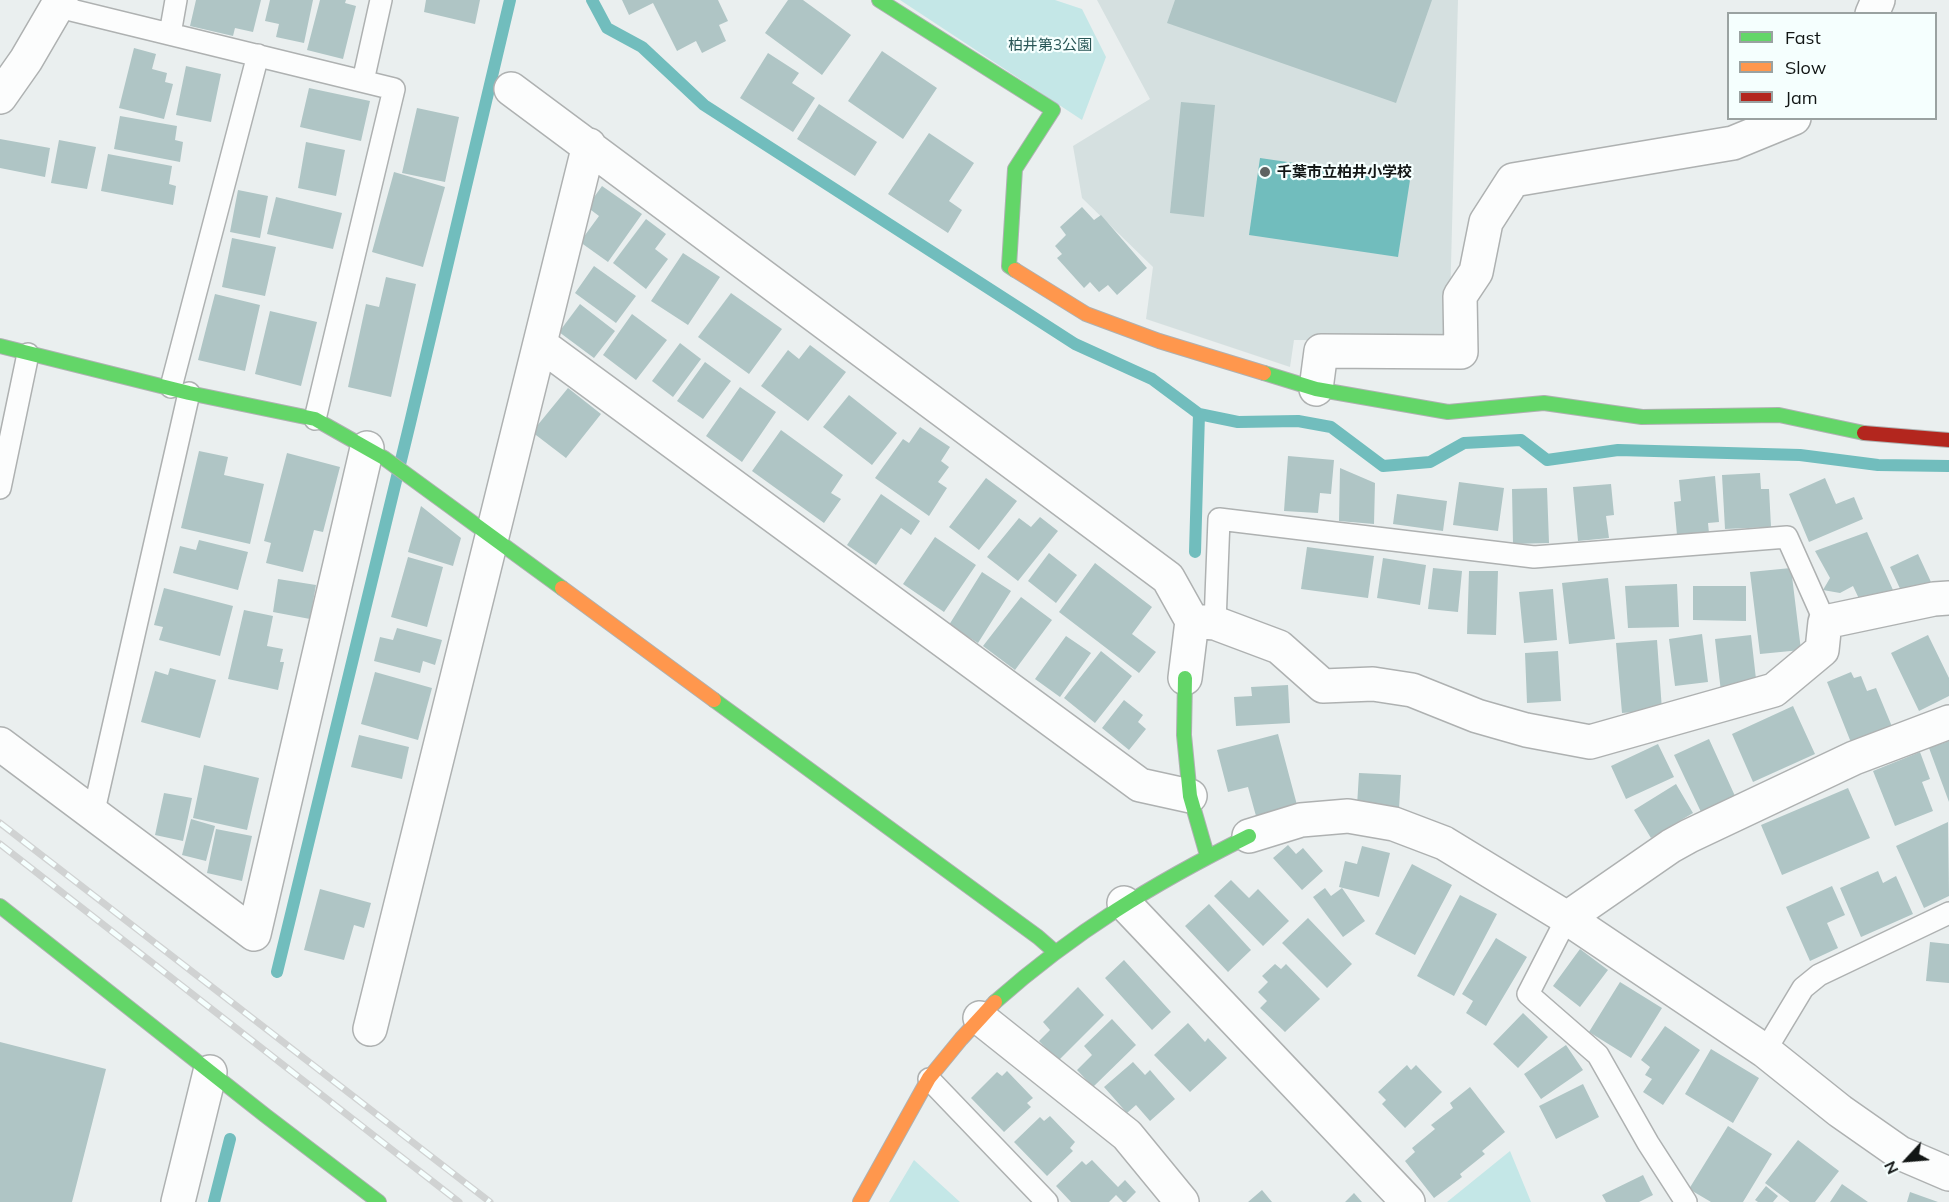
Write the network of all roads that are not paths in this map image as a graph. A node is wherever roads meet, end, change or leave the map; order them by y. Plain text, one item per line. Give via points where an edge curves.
1 (176, 0) edge
2 (381, 0) edge
3 (879, 0) edge
4 (60, 3) edge
5 (170, 34) junction
6 (258, 55) junction
7 (363, 81) junction
8 (512, 88) dead end
9 (0, 97) edge
10 (1789, 120) edge
11 (589, 145) junction
12 (540, 344) junction
13 (0, 346) edge
14 (28, 354) junction
15 (1316, 389) junction
16 (180, 390) junction
17 (315, 419) junction
18 (1949, 440) edge
19 (376, 453) junction
20 (0, 488) edge
21 (492, 538) junction
22 (1949, 598) edge
23 (1204, 622) junction
24 (1825, 622) junction
25 (1185, 678) joint
26 (1949, 722) edge
27 (0, 744) edge
28 (1190, 796) junction
29 (93, 815) junction
30 (1249, 836) joint
31 (1207, 855) junction
32 (1124, 903) junction
33 (0, 906) edge
34 (1949, 913) edge
35 (1566, 918) junction
36 (1054, 951) junction
37 (980, 1018) junction
38 (369, 1029) dead end
39 (1765, 1051) junction
40 (210, 1072) junction
41 (928, 1079) junction
42 (1949, 1174) edge
43 (178, 1202) edge
44 (379, 1202) edge
45 (860, 1202) edge
46 (1047, 1202) edge
47 (1182, 1202) edge
48 (1408, 1202) edge
49 (1686, 1202) edge

1 - 5 lane
2 - 7 lane
3 - 15 street via 1053,110 1015,169 1009,266 1086,314 1159,341
4 - 5 lane
4 - 9 street
5 - 6 lane
6 - 7 lane
6 - 16 lane
7 - 17 lane via 394,89
8 - 11 street
10 - 15 street via 1733,143 1513,180 1486,222 1476,272 1460,296 1461,352 1321,351
11 - 12 street
11 - 23 street via 1168,578
12 - 21 street
12 - 28 street via 1140,785
13 - 14 street
14 - 16 street
14 - 20 lane
15 - 18 street via 1448,412 1544,403 1642,417 1779,415 1859,433
16 - 17 street
16 - 29 lane
17 - 19 street
19 - 21 street
19 - 29 street via 254,934
21 - 36 street
21 - 38 street
22 - 24 street
23 - 24 street via 1279,647 1323,686 1373,684 1412,690 1477,716 1590,742 1774,690 1822,650
23 - 24 lane via 1219,519 1534,557 1787,537
23 - 25 street
25 - 28 street via 1184,735
26 - 35 street via 1854,758 1689,836
27 - 29 street
28 - 31 street
30 - 31 street
30 - 35 street via 1301,820 1348,816 1394,824 1444,843
31 - 32 street
32 - 36 street
32 - 48 street
33 - 40 street
34 - 39 lane via 1819,975 1803,988
35 - 39 street
35 - 49 lane via 1528,994 1598,1055
36 - 37 street
37 - 41 street
37 - 47 street via 1126,1135
39 - 42 street via 1900,1153
40 - 43 street
40 - 44 street
41 - 45 street
41 - 46 lane

